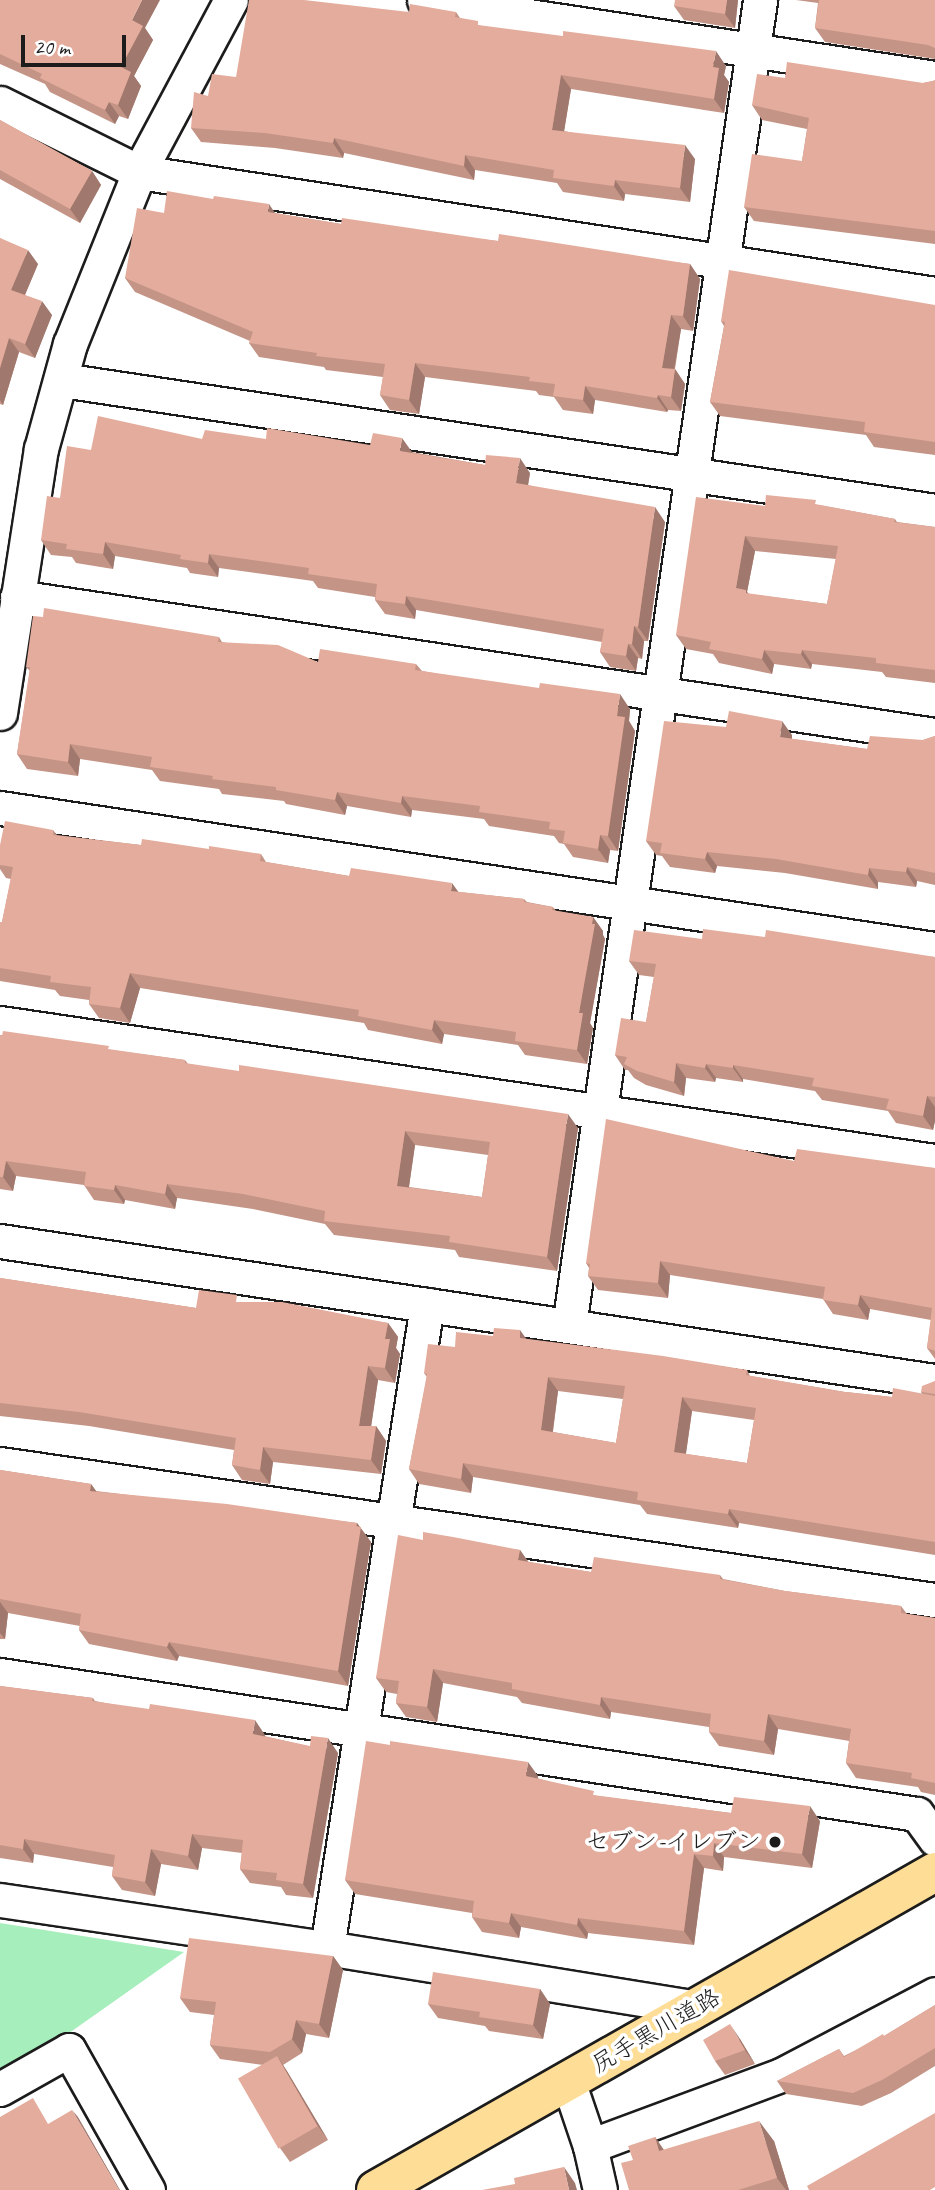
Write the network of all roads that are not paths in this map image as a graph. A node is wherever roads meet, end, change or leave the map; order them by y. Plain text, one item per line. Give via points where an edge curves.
1 (231, 0) edge
2 (424, 0) edge
3 (761, 0) edge
4 (753, 50) junction
5 (935, 78) edge
6 (0, 103) edge
7 (139, 172) junction
8 (724, 262) junction
9 (935, 294) edge
10 (62, 380) junction
11 (692, 474) junction
12 (935, 511) edge
13 (13, 531) edge
14 (17, 597) junction
15 (660, 694) junction
16 (0, 713) edge
17 (935, 735) edge
18 (0, 808) edge
19 (630, 903) junction
20 (935, 948) edge
21 (0, 1023) edge
22 (600, 1112) junction
23 (935, 1161) edge
24 (0, 1241) edge
25 (427, 1305) junction
26 (569, 1326) junction
27 (935, 1381) edge
28 (0, 1464) edge
29 (393, 1521) junction
30 (935, 1600) edge
31 (0, 1675) edge
32 (361, 1730) junction
33 (935, 1839) edge
34 (935, 1872) edge
35 (0, 1900) edge
36 (327, 1948) junction
37 (935, 1994) edge
38 (697, 2008) junction
39 (568, 2081) junction
40 (0, 2089) edge
41 (590, 2146) junction
42 (148, 2190) edge
43 (376, 2190) edge
44 (600, 2190) edge

1 - 7 street
2 - 4 street
3 - 4 street
4 - 5 street
4 - 8 street
6 - 7 street
7 - 8 street
7 - 10 street via 70,344
8 - 9 street
8 - 11 street
10 - 11 street
10 - 13 street
11 - 12 street
11 - 15 street
13 - 14 street
14 - 15 street
14 - 16 street
15 - 17 street
15 - 19 street
18 - 19 street
19 - 20 street
19 - 22 street
21 - 22 street
22 - 23 street
22 - 26 street
24 - 25 street
25 - 26 street
25 - 29 street
26 - 27 street
28 - 29 street
29 - 30 street
29 - 32 street
31 - 32 street
32 - 33 street via 917,1814
32 - 36 street
34 - 38 main road, 尻手黒川道路
35 - 36 street
36 - 38 street
37 - 41 street via 781,2075
38 - 39 main road, 尻手黒川道路
39 - 41 street
39 - 43 main road, 尻手黒川道路
40 - 42 street via 69,2050
41 - 44 street

